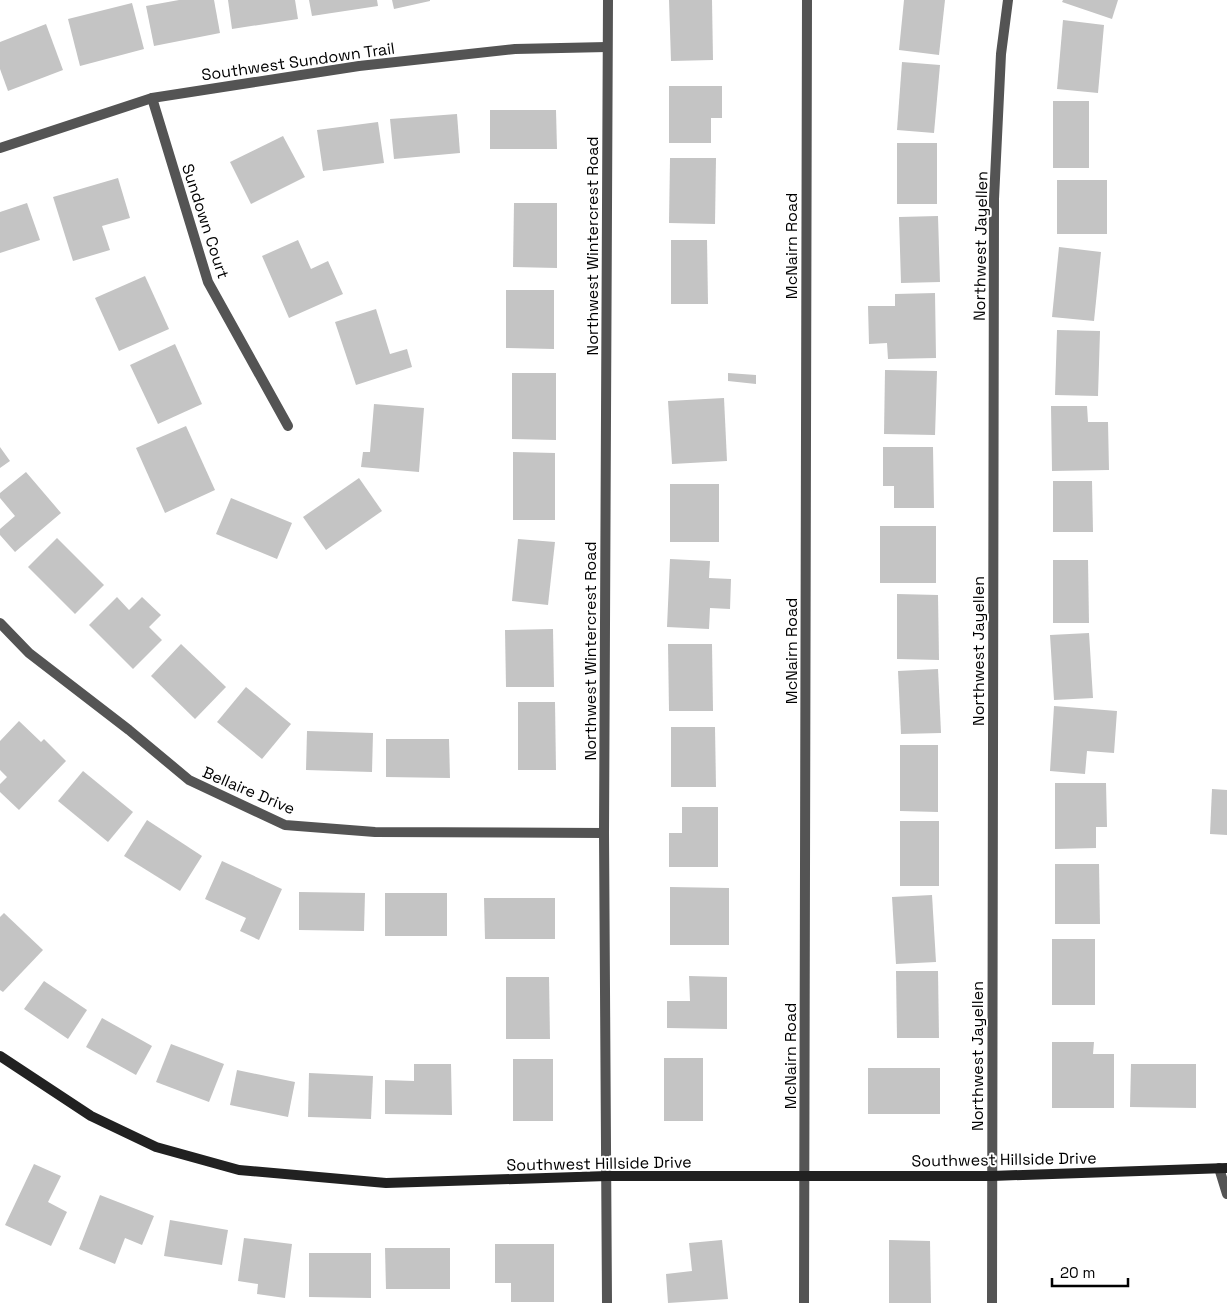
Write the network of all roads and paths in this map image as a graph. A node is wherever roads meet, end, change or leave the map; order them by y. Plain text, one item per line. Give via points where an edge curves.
1 (608, 0) edge
2 (807, 0) edge
3 (1008, 0) edge
4 (608, 47) junction
5 (152, 98) junction
6 (0, 148) edge
7 (288, 426) dead end
8 (0, 623) edge
9 (604, 833) junction
10 (0, 1056) edge
11 (1223, 1168) edge
12 (607, 1176) junction
13 (805, 1176) junction
14 (992, 1176) junction
15 (1227, 1194) edge
16 (606, 1303) edge
17 (804, 1303) edge
18 (992, 1303) edge

1 - 4 street, Northwest Wintercrest Road
2 - 13 street, McNairn Road
3 - 14 street, Northwest Jayellen via 1001,54 994,199
4 - 5 street, Southwest Sundown Trail via 515,49 359,66
4 - 9 street, Northwest Wintercrest Road
5 - 6 street, Southwest Sundown Trail
5 - 7 street, Sundown Court via 208,282
8 - 9 street, Bellaire Drive via 29,653 189,780 285,825 374,832
9 - 12 street, Northwest Wintercrest Road
10 - 12 street, Southwest Hillside Drive via 91,1116 156,1147 239,1170 386,1183
11 - 14 street, Southwest Hillside Drive
11 - 15 street
12 - 13 street, Southwest Hillside Drive
12 - 16 street, Northwest Wintercrest Road
13 - 14 street, Southwest Hillside Drive
13 - 17 street, McNairn Road
14 - 18 street, Northwest Jayellen

